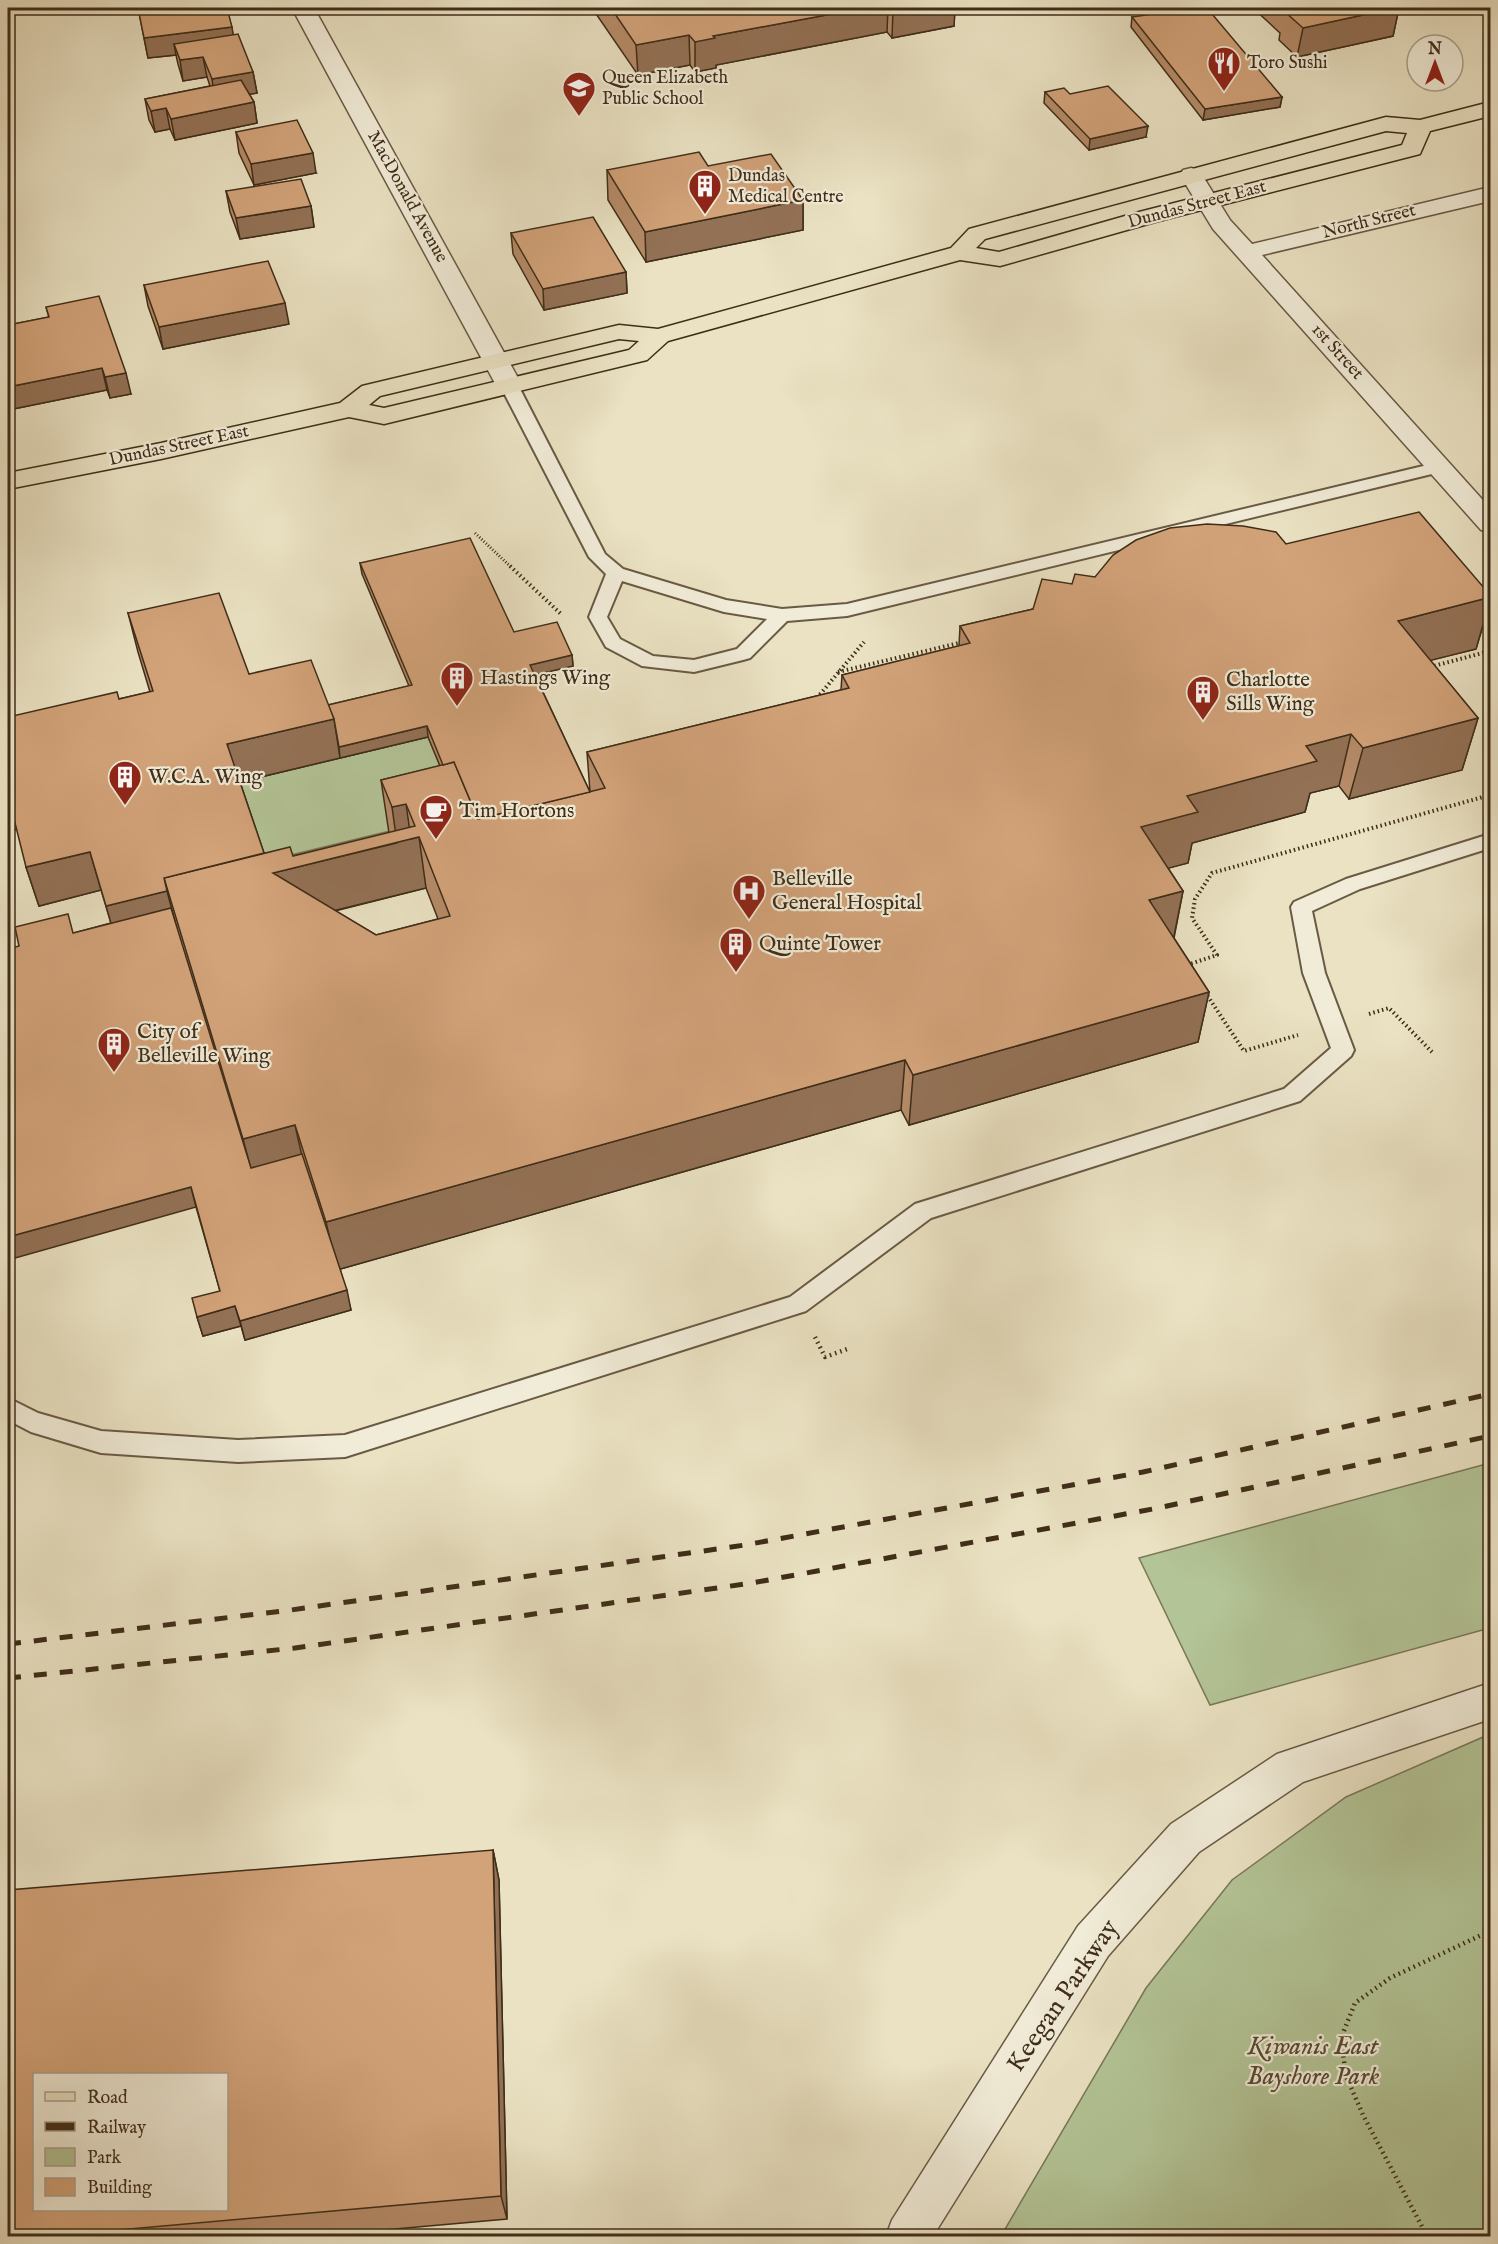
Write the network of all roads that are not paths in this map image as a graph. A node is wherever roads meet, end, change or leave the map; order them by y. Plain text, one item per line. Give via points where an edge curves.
1 (303, 8) edge
2 (1491, 109) edge
3 (1420, 127) junction
4 (1191, 175) junction
5 (1491, 194) edge
6 (1208, 202) junction
7 (960, 252) junction
8 (1247, 252) junction
9 (659, 336) junction
10 (497, 361) junction
11 (510, 387) junction
12 (349, 409) junction
13 (1440, 467) junction
14 (8, 481) edge
15 (1491, 524) edge
16 (616, 573) junction
17 (782, 615) junction
18 (1491, 842) edge
19 (8, 1408) edge
20 (1491, 1701) edge
21 (908, 2236) edge

1 - 10 street, MacDonald Avenue
2 - 3 main road, Dundas Street East
3 - 4 main road, Dundas Street East via 1386,124
3 - 6 main road, Dundas Street East via 1412,149
4 - 6 street, 1st Street
4 - 7 main road, Dundas Street East via 977,234
5 - 8 street, North Street
6 - 7 main road, Dundas Street East via 1000,259
6 - 8 street, 1st Street via 1221,224
7 - 9 main road, Dundas Street East
8 - 13 street, 1st Street
9 - 10 main road, Dundas Street East via 619,332
9 - 11 main road, Dundas Street East via 638,355
10 - 11 street, MacDonald Avenue
10 - 12 main road, Dundas Street East via 371,391
11 - 12 main road, Dundas Street East via 384,416
11 - 16 lane via 598,558
12 - 14 main road, Dundas Street East
13 - 15 street, 1st Street
13 - 17 lane via 847,610
16 - 17 lane via 724,606
16 - 17 lane via 598,617 613,643 649,662 694,666 742,654
18 - 19 lane via 1353,884 1302,906 1314,973 1342,1050 1292,1095 923,1211 798,1304 345,1446 238,1451 101,1442 31,1421
20 - 21 street, Keegan Parkway via 1291,1767 1185,1838 1093,1941

